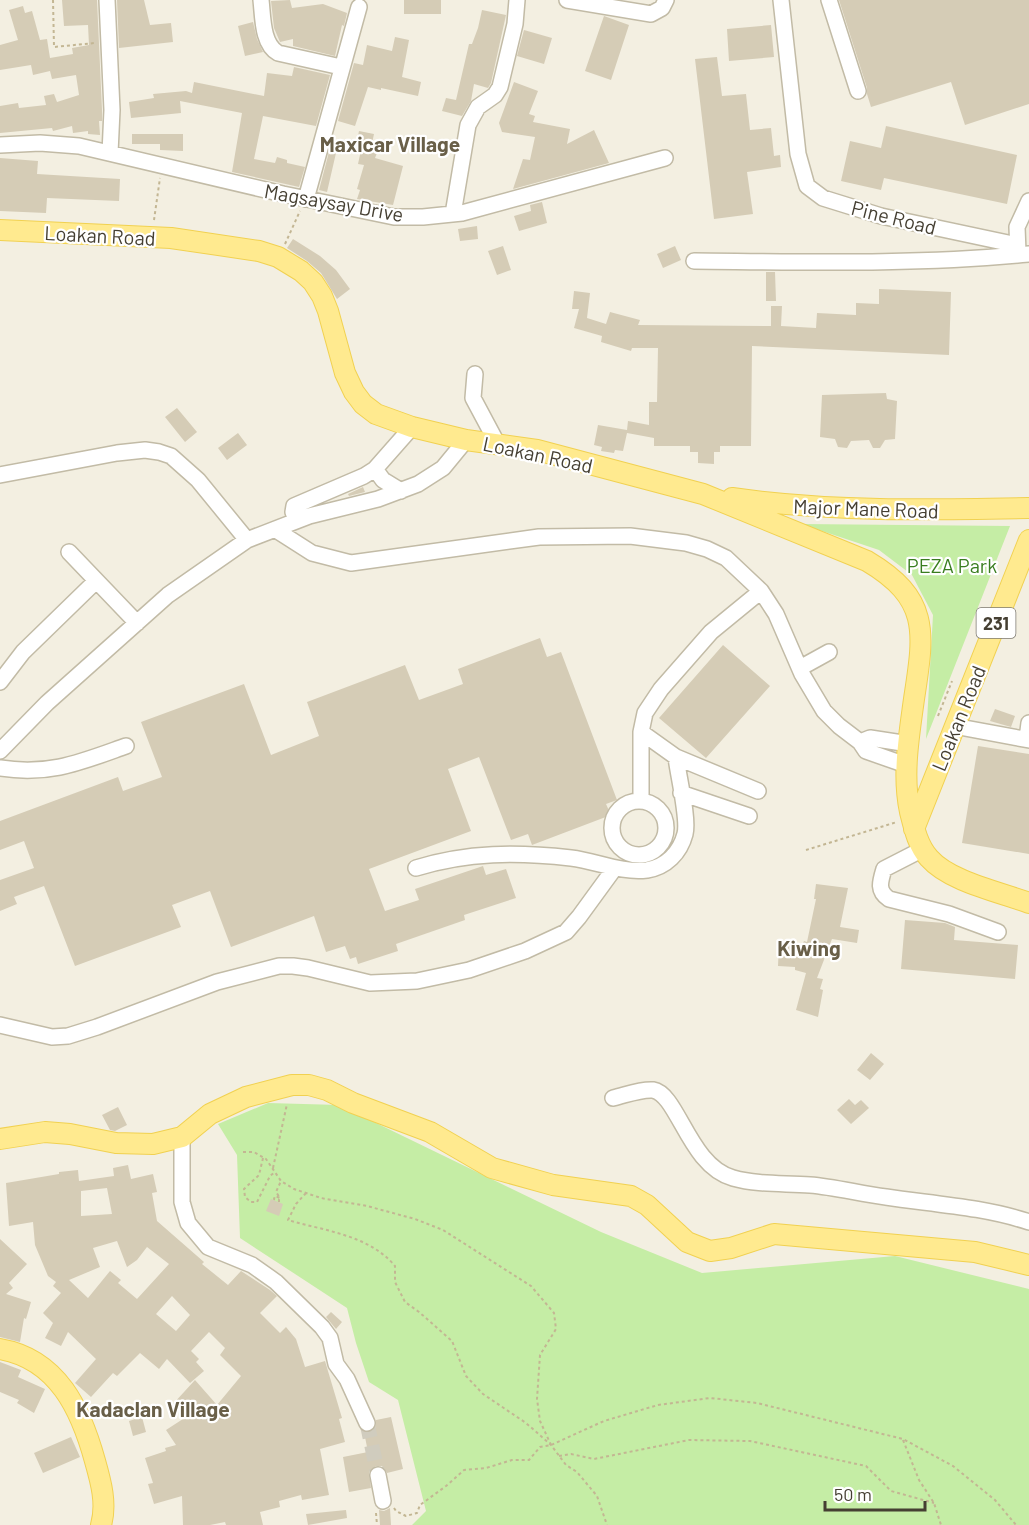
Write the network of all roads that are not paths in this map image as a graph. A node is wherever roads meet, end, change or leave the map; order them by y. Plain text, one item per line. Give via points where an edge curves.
1 (107, 0) edge
2 (261, 0) edge
3 (517, 0) edge
4 (567, 0) edge
5 (666, 0) edge
6 (781, 0) edge
7 (829, 0) edge
8 (359, 7) dead end
9 (341, 67) junction
10 (858, 91) dead end
11 (0, 145) edge
12 (110, 153) junction
13 (665, 158) dead end
14 (306, 199) junction
15 (1029, 201) edge
16 (453, 214) junction
17 (0, 230) edge
18 (1022, 252) edge
19 (694, 261) dead end
20 (475, 374) dead end
21 (411, 428) junction
22 (466, 440) junction
23 (496, 443) junction
24 (375, 469) junction
25 (0, 475) edge
26 (401, 491) junction
27 (703, 494) junction
28 (1029, 508) edge
29 (296, 521) junction
30 (276, 530) junction
31 (247, 540) junction
32 (1029, 540) edge
33 (69, 552) dead end
34 (96, 580) junction
35 (760, 591) junction
36 (137, 623) junction
37 (830, 652) dead end
38 (800, 668) junction
39 (0, 682) edge
40 (946, 721) junction
41 (1029, 723) edge
42 (641, 732) junction
43 (1028, 740) edge
44 (860, 742) junction
45 (909, 744) junction
46 (126, 746) dead end
47 (0, 751) edge
48 (676, 757) junction
49 (906, 765) junction
50 (0, 768) edge
51 (759, 791) dead end
52 (681, 793) junction
53 (641, 801) dead end
54 (749, 816) dead end
55 (913, 823) junction
56 (923, 849) junction
57 (417, 868) dead end
58 (614, 868) junction
59 (1029, 903) edge
60 (998, 932) dead end
61 (0, 1025) edge
62 (613, 1098) dead end
63 (182, 1137) junction
64 (0, 1139) edge
65 (1029, 1222) edge
66 (1029, 1265) edge
67 (0, 1349) edge
68 (367, 1423) tunnel mouth
69 (378, 1475) tunnel mouth
70 (387, 1501) road end
71 (101, 1525) edge

1 - 12 street
2 - 9 street via 271,49
3 - 16 street via 500,87 478,107 468,125
4 - 5 street via 651,14 662,8
6 - 18 street, Pine Road via 798,154 807,186 823,198 881,216
7 - 10 street
8 - 9 street
9 - 14 street
11 - 12 street, Magsaysay Drive via 70,145
12 - 14 street, Magsaysay Drive
13 - 16 street, Magsaysay Drive
14 - 16 street, Magsaysay Drive via 394,217
15 - 18 street via 1017,227
17 - 21 main road, Loakan Road via 171,238 278,257 301,271 322,296 345,373 363,404 376,414
18 - 19 street via 864,263
20 - 23 street via 473,398
21 - 22 main road, Loakan Road
21 - 24 street
22 - 23 main road, Loakan Road
22 - 26 street via 443,468
23 - 27 main road, Loakan Road via 537,450
24 - 26 street via 382,480
24 - 29 street via 298,503 292,508
25 - 31 street via 126,452 159,452 171,456 198,480
26 - 29 street
27 - 28 main road, Major Mane Road via 782,505 894,511
27 - 45 main road, Loakan Road via 867,561 903,588 918,616 922,635
29 - 30 street
30 - 31 street
30 - 35 street via 312,553 351,563 539,537 630,536 686,543 726,558
31 - 36 street via 168,595
32 - 40 main road, Loakan Road / 231 via 972,684
33 - 34 street
34 - 36 street
34 - 39 street via 23,652
35 - 38 street via 776,614
35 - 42 street via 711,632 661,688 645,713
36 - 47 street
37 - 38 street
38 - 44 street via 824,711
40 - 43 street
40 - 55 main road, Loakan Road / 231
41 - 43 street
42 - 48 street
42 - 53 street
44 - 45 street via 870,738
44 - 49 street via 866,751
45 - 49 main road, Loakan Road
46 - 50 street via 65,767 19,771
48 - 51 street
48 - 52 street
49 - 55 main road, Loakan Road
52 - 54 street
52 - 58 street via 686,833 673,857 660,867 647,870
55 - 56 main road, Loakan Road
56 - 59 main road, Loakan Road via 940,868 957,877
56 - 60 street via 884,869 879,884 882,894
57 - 58 street via 476,854 571,858
58 - 61 street via 566,932 469,970 417,981 370,983 301,967 279,966 217,982 68,1036 52,1037
62 - 65 street via 642,1090 661,1093 710,1166 742,1181 810,1185 941,1204
63 - 64 main road via 153,1144 116,1143 45,1132
63 - 66 main road via 210,1114 246,1097 292,1085 309,1085 430,1132 492,1167 553,1185 631,1196 647,1205 687,1242 710,1251 774,1234 975,1252
63 - 68 street via 182,1202 188,1223 208,1247 252,1266 276,1282 322,1327 330,1338 336,1364
67 - 71 main road via 35,1361 60,1384 77,1408 98,1469 104,1504
69 - 70 street

